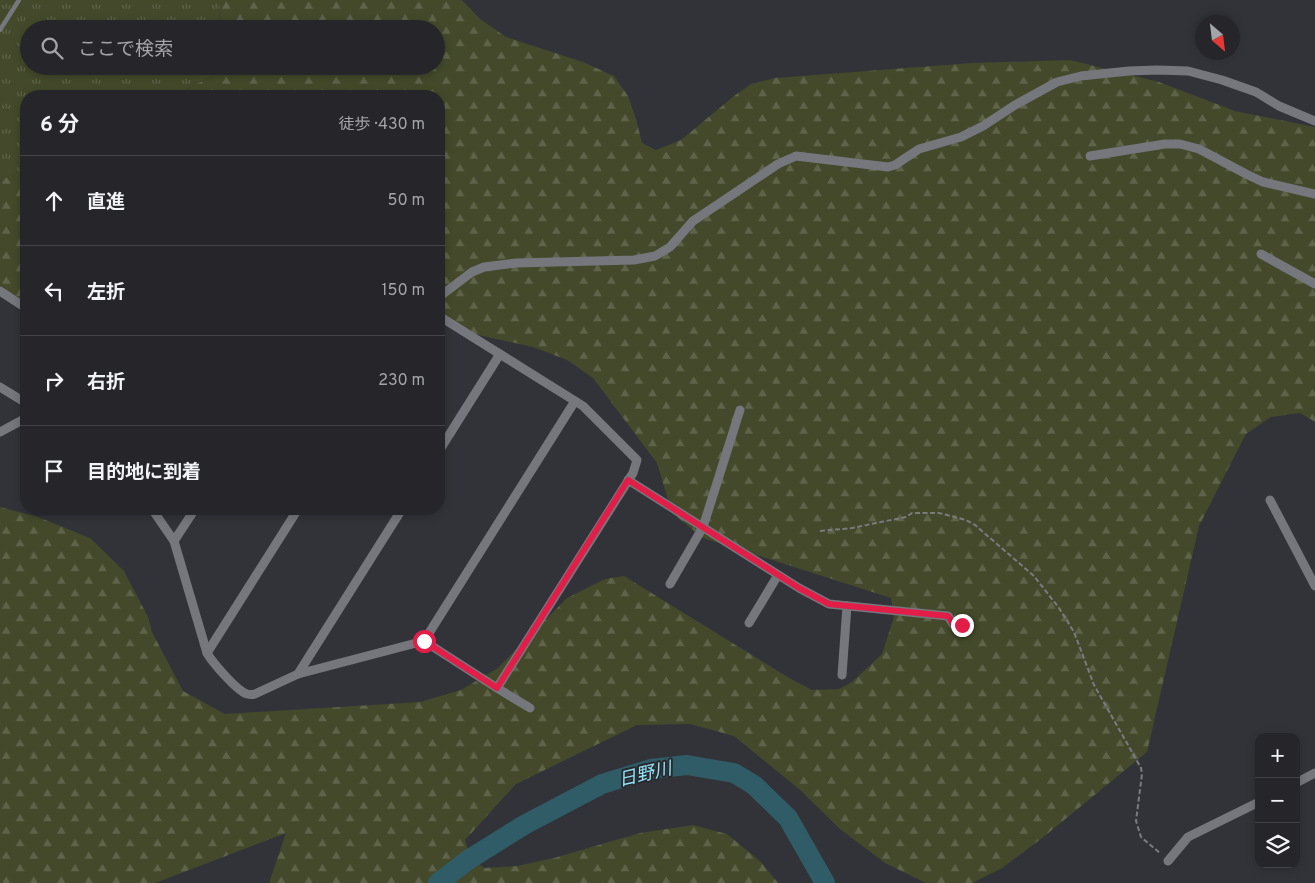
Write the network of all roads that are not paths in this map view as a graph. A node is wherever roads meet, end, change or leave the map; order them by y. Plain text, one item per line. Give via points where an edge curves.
1 (20, 0) edge
2 (0, 30) edge
3 (1315, 121) edge
4 (1090, 156) dead end
5 (1315, 194) edge
6 (1261, 254) dead end
7 (1315, 284) edge
8 (0, 291) edge
9 (445, 292) edge
10 (20, 304) edge
11 (445, 320) edge
12 (500, 354) junction
13 (0, 387) edge
14 (20, 400) edge
15 (575, 401) junction
16 (740, 410) dead end
17 (20, 421) edge
18 (0, 432) edge
19 (445, 441) edge
20 (628, 480) junction
21 (1270, 500) dead end
22 (156, 515) edge
23 (191, 515) edge
24 (294, 515) edge
25 (398, 515) edge
26 (703, 527) junction
27 (174, 541) junction
28 (778, 575) junction
29 (670, 584) dead end
30 (1315, 586) edge
31 (847, 606) junction
32 (749, 623) dead end
33 (962, 625) dead end
34 (424, 641) junction
35 (207, 653) junction
36 (298, 674) junction
37 (842, 676) dead end
38 (497, 688) junction
39 (530, 708) dead end
40 (1315, 773) edge
41 (1300, 781) edge
42 (1255, 804) edge
43 (1168, 861) road end

1 - 2 lane
3 - 9 street via 1256,92 1188,71 1129,70 1080,76 1057,82 983,126 961,137 919,149 888,167 796,156 785,160 693,221 670,246 655,256 634,260 484,266
4 - 5 street via 1180,144 1199,149 1263,182
6 - 7 street
8 - 10 street
11 - 12 street
12 - 15 street
12 - 19 street
13 - 14 street
15 - 20 street via 636,460
15 - 34 street
16 - 26 street
17 - 18 street
20 - 26 street
20 - 38 street
21 - 30 street
22 - 27 street
23 - 27 street
24 - 35 street
25 - 36 street
26 - 28 street
26 - 29 street
27 - 35 street
28 - 31 street via 829,604
28 - 32 street
31 - 33 street via 948,616 953,624
31 - 37 street
34 - 36 street
34 - 38 street
35 - 36 street via 212,662 250,695
38 - 39 street
40 - 41 street
42 - 43 street via 1188,837

